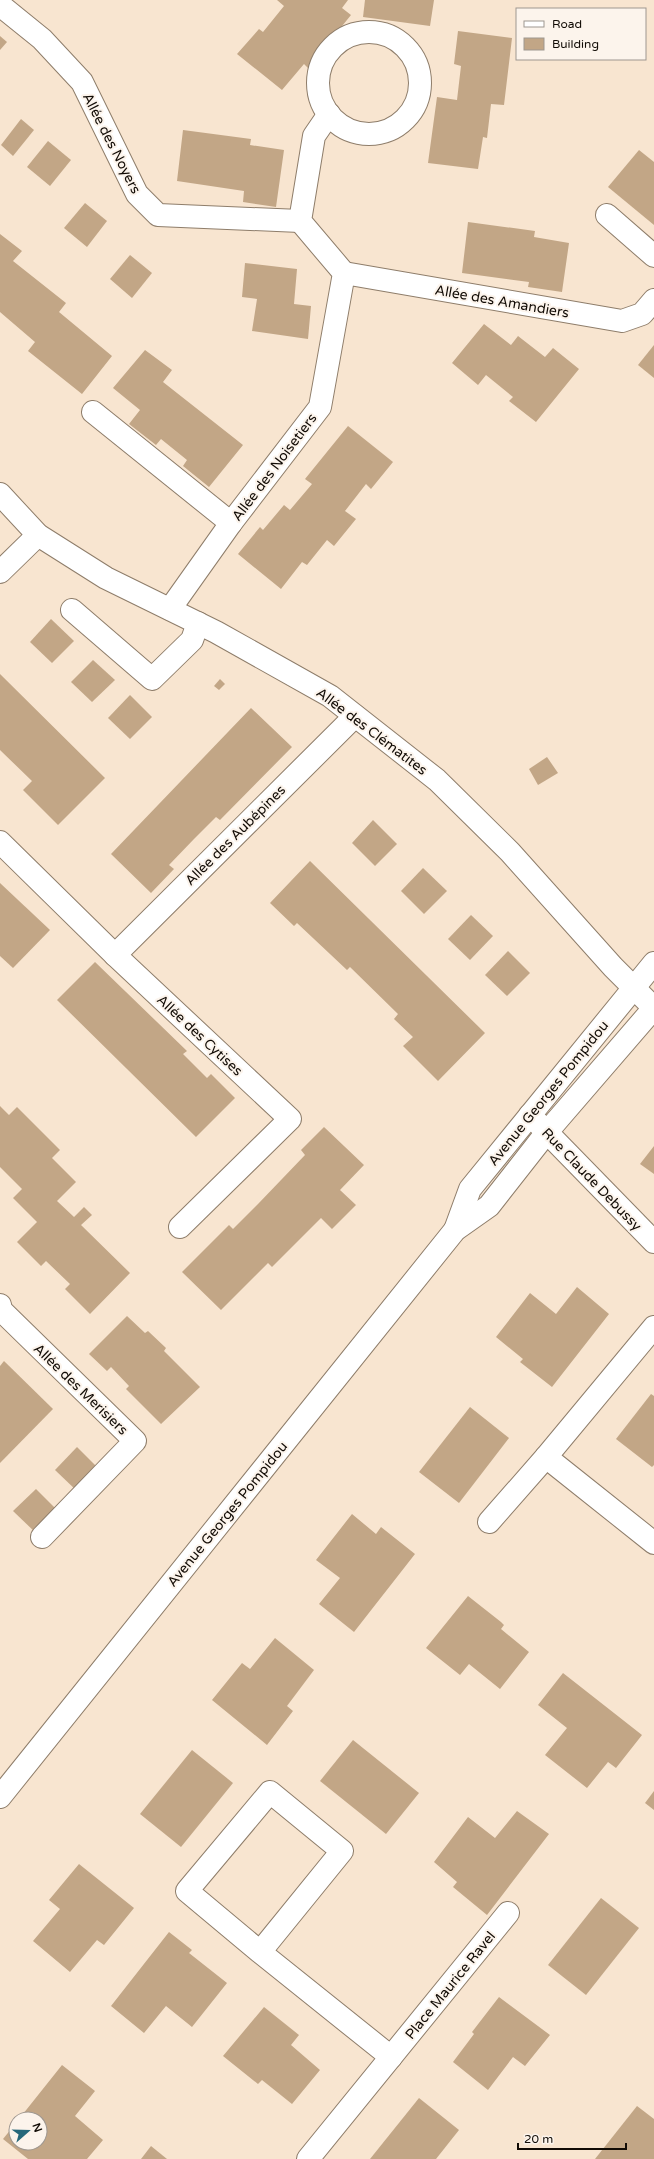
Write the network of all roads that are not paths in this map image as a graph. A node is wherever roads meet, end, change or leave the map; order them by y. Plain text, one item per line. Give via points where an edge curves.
1 (0, 5) edge
2 (328, 114) junction
3 (607, 215) dead end
4 (300, 221) junction
5 (654, 256) edge
6 (344, 273) junction
7 (654, 300) edge
8 (93, 412) dead end
9 (0, 494) edge
10 (231, 523) junction
11 (38, 535) junction
12 (0, 572) edge
13 (170, 609) junction
14 (72, 610) dead end
15 (198, 623) junction
16 (355, 716) junction
17 (0, 842) edge
18 (115, 955) junction
19 (654, 963) edge
20 (633, 988) junction
21 (654, 1008) edge
22 (530, 1115) junction
23 (547, 1132) junction
24 (180, 1227) dead end
25 (455, 1230) junction
26 (654, 1242) edge
27 (0, 1309) edge
28 (654, 1327) edge
29 (546, 1457) junction
30 (489, 1522) dead end
31 (42, 1537) dead end
32 (654, 1543) edge
33 (0, 1797) edge
34 (508, 1913) dead end
35 (260, 1952) junction
36 (391, 2057) junction
37 (308, 2159) edge

1 - 4 street, Allée des Noyers via 42,39 82,82 137,194 158,215
2 - 2 street via 320,98 318,81 321,64 331,49 344,38 360,32 378,32 394,38 407,49 416,63 420,79 419,95 412,110 401,122 371,134 355,132 340,125
2 - 4 street via 314,136
3 - 5 street
4 - 6 street
6 - 7 street, Allée des Amandiers via 622,321 642,314
6 - 10 street, Allée des Noisetiers via 320,406
8 - 10 street
9 - 11 street, Allée des Clématites
10 - 13 street, Allée des Noisetiers
11 - 12 street
11 - 13 street, Allée des Clématites via 106,578
13 - 15 street, Allée des Clématites
14 - 15 street via 152,679 192,640
15 - 16 street, Allée des Clématites via 330,696
16 - 18 street, Allée des Aubépines
16 - 20 street, Allée des Clématites via 437,780 510,852
17 - 18 street, Allée des Cytises
18 - 24 street, Allée des Cytises via 290,1119
19 - 20 street, Avenue Georges Pompidou
20 - 21 street, Allée des Clématites
20 - 22 street, Avenue Georges Pompidou
21 - 23 street, Avenue Georges Pompidou
22 - 23 street, Rue Claude Debussy
22 - 25 street, Avenue Georges Pompidou via 470,1189
23 - 25 street, Avenue Georges Pompidou via 490,1206
23 - 26 street, Rue Claude Debussy
25 - 33 street, Avenue Georges Pompidou
27 - 31 street, Allée des Merisiers via 135,1440
28 - 29 street
29 - 30 street
29 - 32 street
34 - 36 street, Place Maurice Ravel
35 - 35 street via 342,1851 270,1792 187,1891
35 - 36 street
36 - 37 street, Place Maurice Ravel

